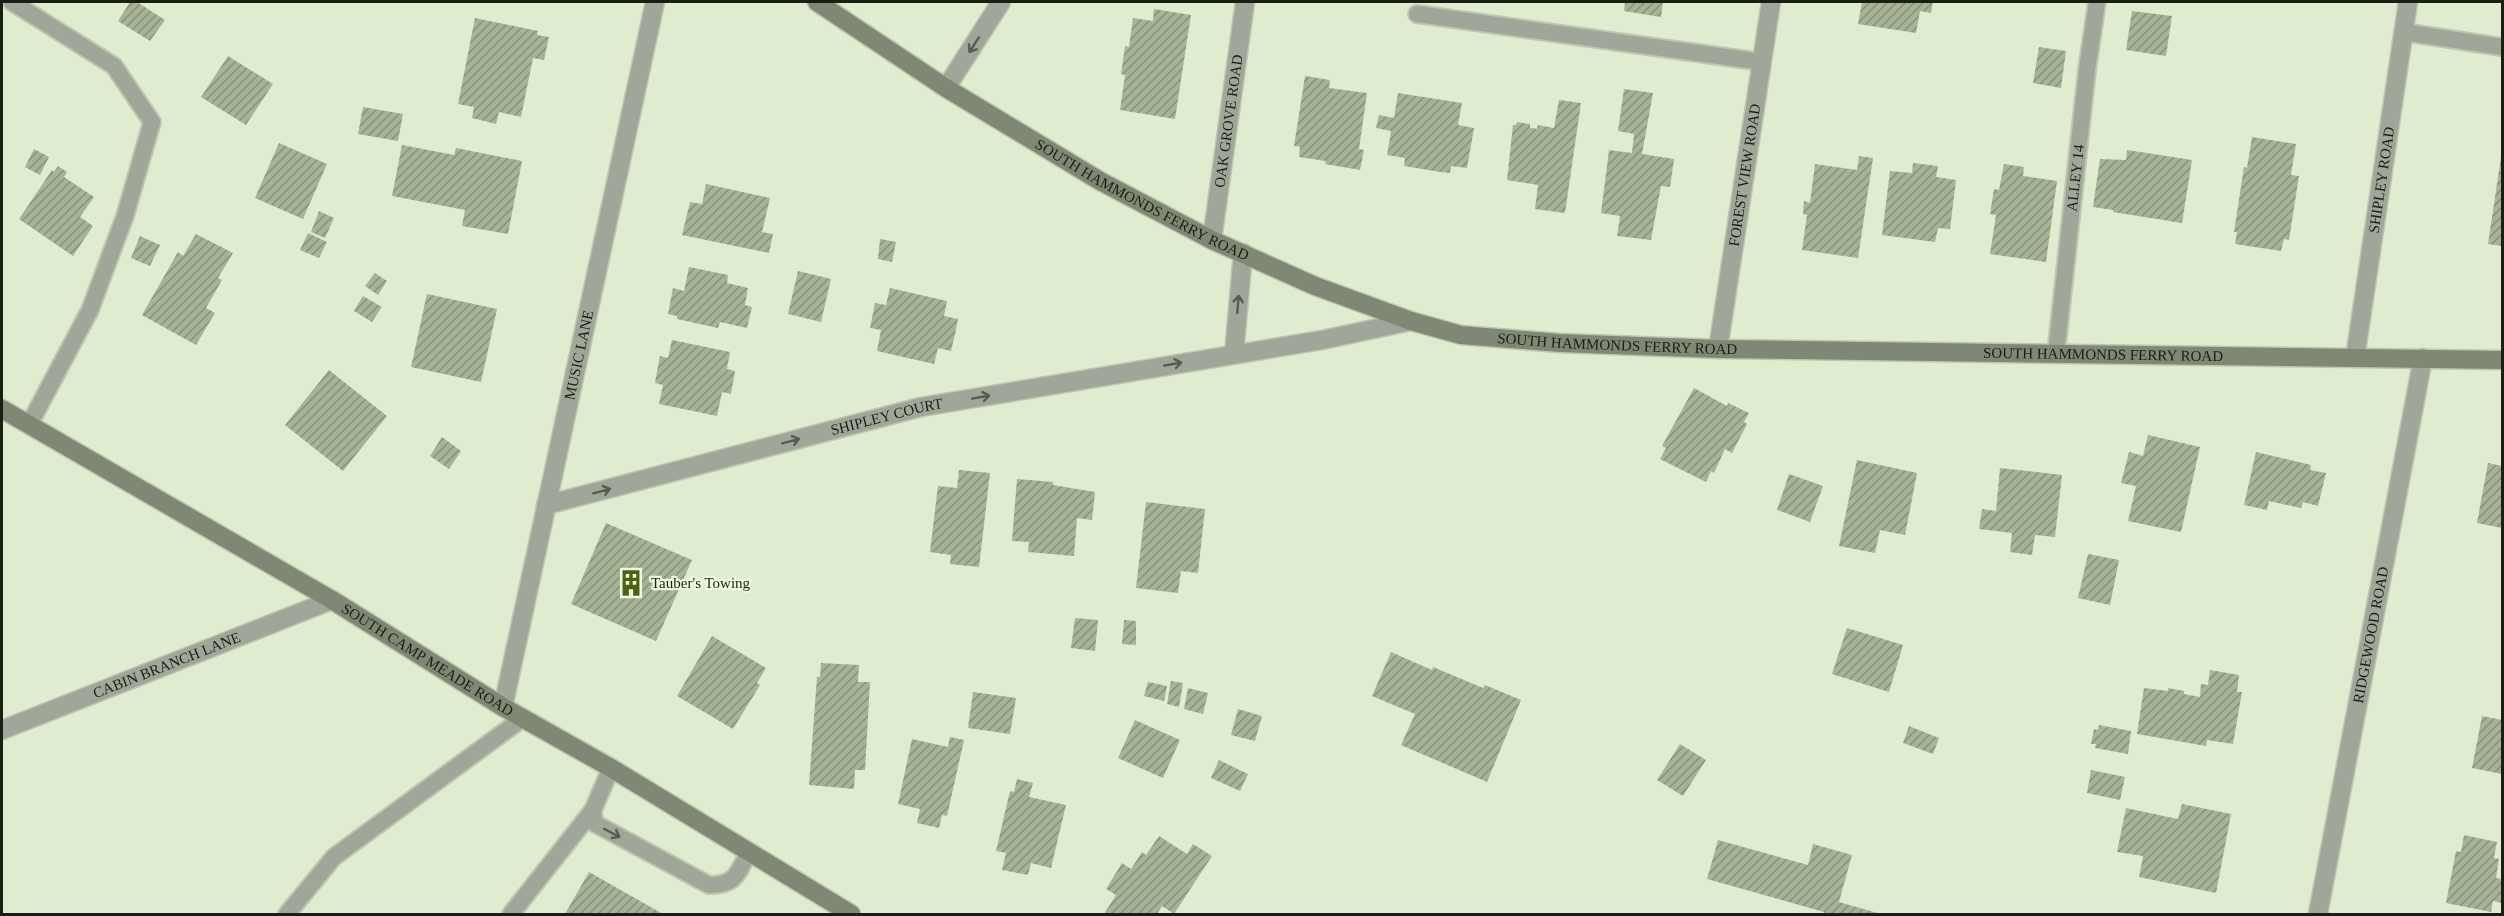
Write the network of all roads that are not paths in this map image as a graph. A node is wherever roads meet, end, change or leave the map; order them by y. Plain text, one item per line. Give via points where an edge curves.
1 (12, 2) edge
2 (655, 2) edge
3 (817, 2) edge
4 (1001, 2) edge
5 (1245, 2) edge
6 (1771, 2) edge
7 (2097, 2) edge
8 (2408, 2) edge
9 (1417, 14) dead end
10 (2403, 33) junction
11 (2502, 47) edge
12 (1762, 62) junction
13 (946, 88) junction
14 (1212, 240) junction
15 (1243, 253) junction
16 (1411, 321) junction
17 (1718, 349) junction
18 (1234, 354) junction
19 (2056, 354) junction
20 (2355, 358) junction
21 (2423, 358) junction
22 (2502, 360) edge
23 (2, 409) edge
24 (29, 425) junction
25 (546, 505) junction
26 (332, 600) junction
27 (503, 707) junction
28 (523, 718) junction
29 (2, 730) edge
30 (611, 768) junction
31 (593, 810) junction
32 (749, 852) junction
33 (287, 915) edge
34 (511, 915) edge
35 (851, 915) edge
36 (2318, 915) edge

1 - 24 lane via 114,66 152,122 125,216 90,310
2 - 25 street, MUSIC LANE
3 - 13 street, SOUTH HAMMONDS FERRY ROAD
4 -> 13 street
5 - 14 street, OAK GROVE ROAD
6 - 12 street, FOREST VIEW ROAD
7 - 19 lane, ALLEY 14
8 - 10 street, SHIPLEY ROAD
9 - 12 lane
10 - 11 lane
10 - 20 street, SHIPLEY ROAD
12 - 17 street, FOREST VIEW ROAD
13 - 14 street, SOUTH HAMMONDS FERRY ROAD via 1100,181
14 - 15 street, SOUTH HAMMONDS FERRY ROAD
15 - 16 street, SOUTH HAMMONDS FERRY ROAD via 1316,286
18 -> 15 street
16 - 17 street, SOUTH HAMMONDS FERRY ROAD via 1461,335
16 - 18 street, SHIPLEY COURT
17 - 19 street, SOUTH HAMMONDS FERRY ROAD
25 -> 18 street, SHIPLEY COURT via 921,407
19 - 20 street, SOUTH HAMMONDS FERRY ROAD
20 - 21 street, SOUTH HAMMONDS FERRY ROAD
21 - 22 street, SOUTH HAMMONDS FERRY ROAD
21 - 36 street, RIDGEWOOD ROAD
23 - 24 street, SOUTH CAMP MEADE ROAD
24 - 26 street, SOUTH CAMP MEADE ROAD
25 - 27 street, MUSIC LANE
26 - 27 street, SOUTH CAMP MEADE ROAD
26 - 29 street, CABIN BRANCH LANE
27 - 28 street, SOUTH CAMP MEADE ROAD
28 - 30 street, SOUTH CAMP MEADE ROAD
28 - 33 lane via 334,857
30 - 31 lane
30 - 32 street, SOUTH CAMP MEADE ROAD
31 -> 32 lane via 594,823 709,885 724,885 733,880
31 - 34 lane
32 - 35 street, SOUTH CAMP MEADE ROAD

